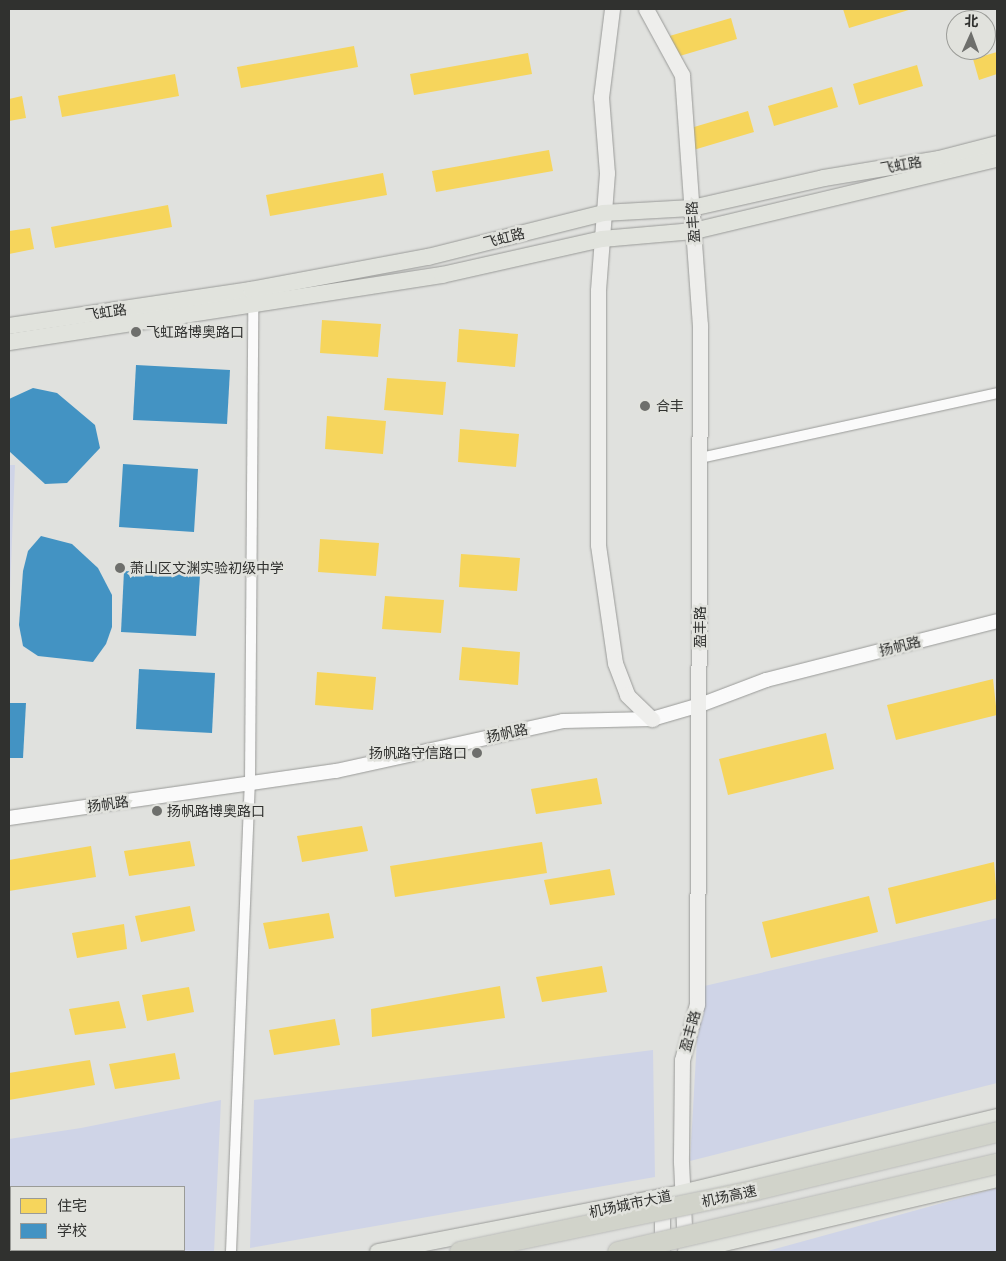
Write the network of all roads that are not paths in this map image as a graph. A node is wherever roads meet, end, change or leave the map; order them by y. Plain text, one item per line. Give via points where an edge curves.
1 (612, 9) edge
2 (646, 9) edge
3 (997, 144) edge
4 (997, 159) edge
5 (692, 208) junction
6 (603, 213) junction
7 (694, 231) junction
8 (602, 239) junction
9 (253, 304) junction
10 (9, 326) edge
11 (9, 342) edge
12 (997, 393) edge
13 (700, 458) junction
14 (997, 621) edge
15 (700, 705) junction
16 (652, 719) junction
17 (250, 783) junction
18 (9, 818) edge
19 (997, 1117) edge
20 (997, 1132) edge
21 (997, 1164) edge
22 (997, 1179) edge
23 (682, 1193) junction
24 (662, 1198) junction
25 (231, 1252) edge
26 (378, 1252) edge
27 (460, 1252) edge
28 (618, 1252) edge
29 (662, 1252) edge
30 (686, 1252) edge

1 - 6 main road via 601,97 607,173
2 - 5 main road, 盈丰路 via 682,75
3 - 5 main road, 飞虹路 via 939,159 824,178
4 - 7 main road, 飞虹路
5 - 6 main road, 飞虹路
5 - 7 main road, 盈丰路
6 - 8 main road
6 - 10 main road, 飞虹路 via 428,257 279,285
7 - 8 main road, 飞虹路
7 - 13 main road, 盈丰路 via 700,324
8 - 9 main road, 飞虹路 via 442,275
8 - 16 main road via 598,291 598,545 615,663 627,695
9 - 11 main road, 飞虹路
9 - 17 street
12 - 13 street
13 - 15 main road, 盈丰路
14 - 15 street, 扬帆路 via 766,680
15 - 16 street, 扬帆路
15 - 23 main road, 盈丰路 via 697,1004 682,1060
16 - 17 street, 扬帆路 via 563,721 336,771
17 - 18 street, 扬帆路
17 - 25 street
19 - 23 main road, 机场城市大道
20 - 27 highway, 机场高速, bridge via 756,1190
21 - 28 highway, bridge
22 - 30 main road
23 - 24 main road, 机场城市大道
23 - 30 main road, 盈丰路
24 - 26 main road, 机场城市大道
24 - 29 main road

